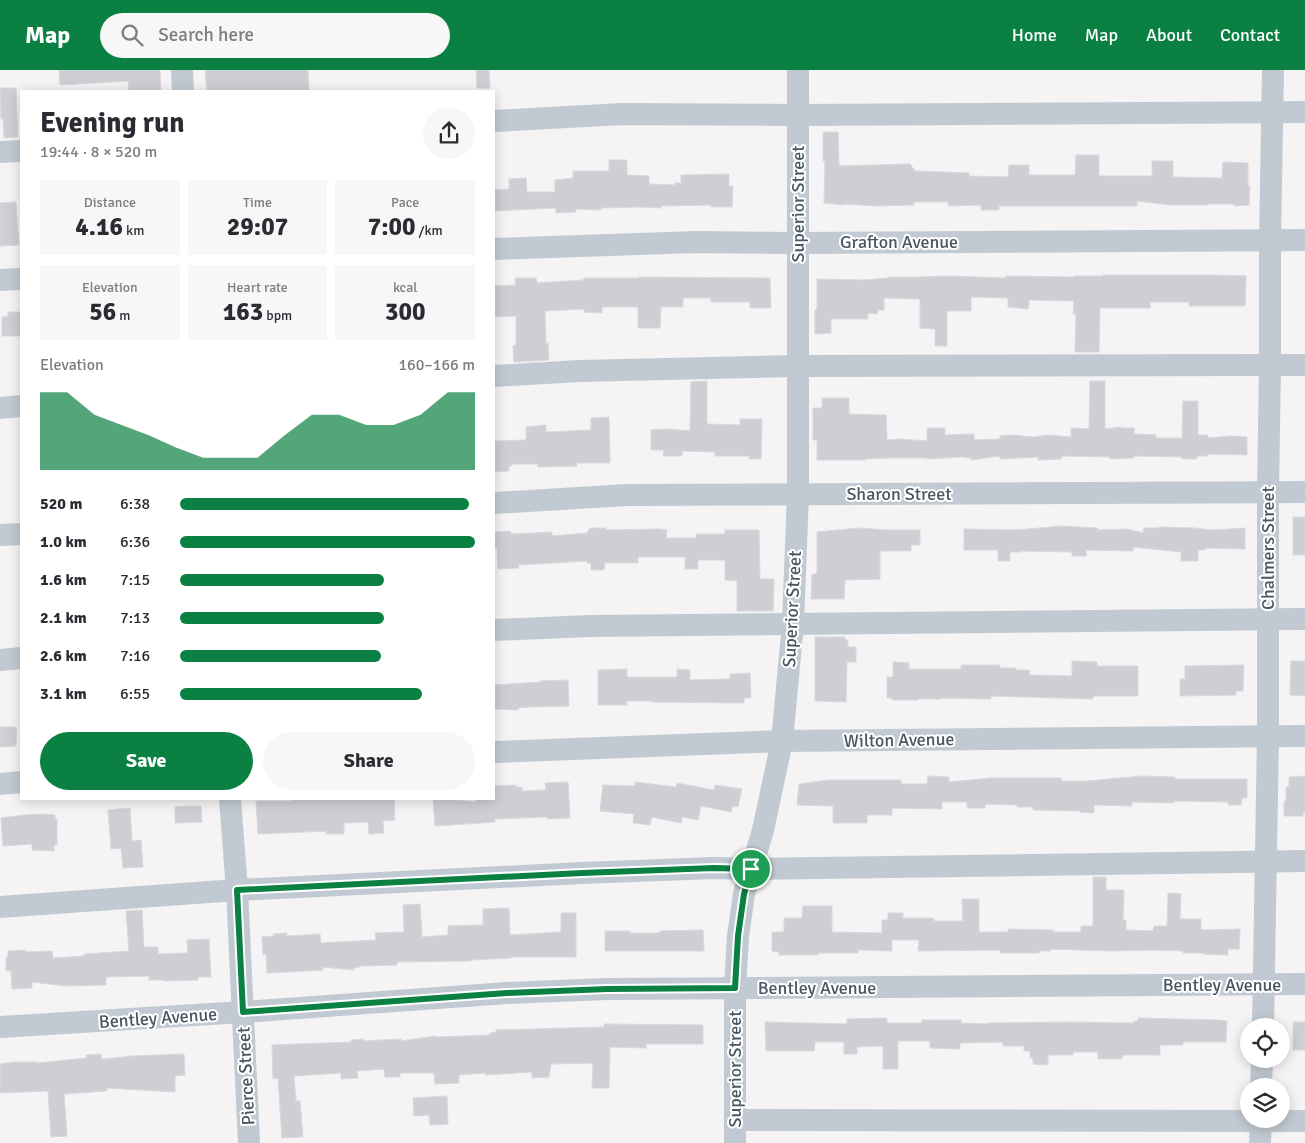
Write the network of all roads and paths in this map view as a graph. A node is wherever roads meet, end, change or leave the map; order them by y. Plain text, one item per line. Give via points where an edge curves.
1 (182, 70) edge
2 (798, 70) edge
3 (1273, 70) edge
4 (183, 90) edge
5 (1272, 112) junction
6 (1305, 112) edge
7 (798, 115) junction
8 (495, 121) edge
9 (20, 151) edge
10 (0, 152) edge
11 (1270, 240) junction
12 (1305, 240) edge
13 (798, 243) junction
14 (495, 249) edge
15 (20, 279) edge
16 (0, 280) edge
17 (1270, 365) junction
18 (1305, 365) edge
19 (798, 366) junction
20 (495, 376) edge
21 (20, 406) edge
22 (0, 408) edge
23 (1268, 492) junction
24 (1305, 492) edge
25 (798, 494) junction
26 (495, 503) edge
27 (20, 534) edge
28 (0, 535) edge
29 (1269, 619) junction
30 (1305, 619) edge
31 (793, 623) junction
32 (495, 630) edge
33 (20, 658) edge
34 (0, 660) edge
35 (1268, 736) junction
36 (1305, 736) edge
37 (782, 742) junction
38 (495, 752) edge
39 (20, 782) edge
40 (0, 784) edge
41 (230, 800) edge
42 (1265, 861) junction
43 (1305, 861) edge
44 (751, 869) junction
45 (237, 890) junction
46 (0, 907) edge
47 (1264, 984) junction
48 (1305, 984) edge
49 (735, 988) junction
50 (243, 1012) junction
51 (1263, 1018) edge
52 (0, 1027) edge
53 (735, 1120) junction
54 (1305, 1121) edge
55 (1290, 1123) edge
56 (1240, 1128) edge
57 (249, 1143) edge
58 (735, 1143) edge

1 - 4 street
2 - 7 street, Superior Street
3 - 5 street, Chalmers Street
5 - 6 street
5 - 7 street
5 - 11 street, Chalmers Street
7 - 8 street via 623,114
7 - 13 street, Superior Street
9 - 10 street
11 - 12 street, Grafton Avenue
11 - 13 street, Grafton Avenue
11 - 17 street, Chalmers Street
13 - 14 street, Grafton Avenue via 696,242
13 - 19 street, Superior Street
15 - 16 street
17 - 18 street
17 - 19 street
17 - 23 street, Chalmers Street
19 - 20 street
19 - 25 street, Superior Street
21 - 22 street
23 - 24 street, Sharon Street
23 - 25 street, Sharon Street
23 - 29 street, Chalmers Street
25 - 26 street, Sharon Street via 628,494
25 - 31 street, Superior Street
27 - 28 street
29 - 30 street
29 - 31 street
29 - 35 street, Chalmers Street
31 - 32 street
31 - 37 street, Superior Street
33 - 34 street
35 - 36 street, Wilton Avenue
35 - 37 street, Wilton Avenue
35 - 42 street, Chalmers Street
37 - 38 street, Wilton Avenue
37 - 44 street, Superior Street
39 - 40 street
41 - 45 street, Pierce Street
42 - 43 street
42 - 44 street
42 - 47 street, Chalmers Street
44 - 45 street via 582,873
44 - 49 street, Superior Street via 738,936
45 - 46 street
45 - 50 street, Pierce Street
47 - 48 street, Bentley Avenue
47 - 49 street, Bentley Avenue
47 - 51 street, Chalmers Street
49 - 50 street, Bentley Avenue via 507,993
49 - 53 street, Superior Street
50 - 52 street, Bentley Avenue
50 - 57 street, Pierce Street
53 - 56 street
53 - 58 street, Superior Street
54 - 55 street

